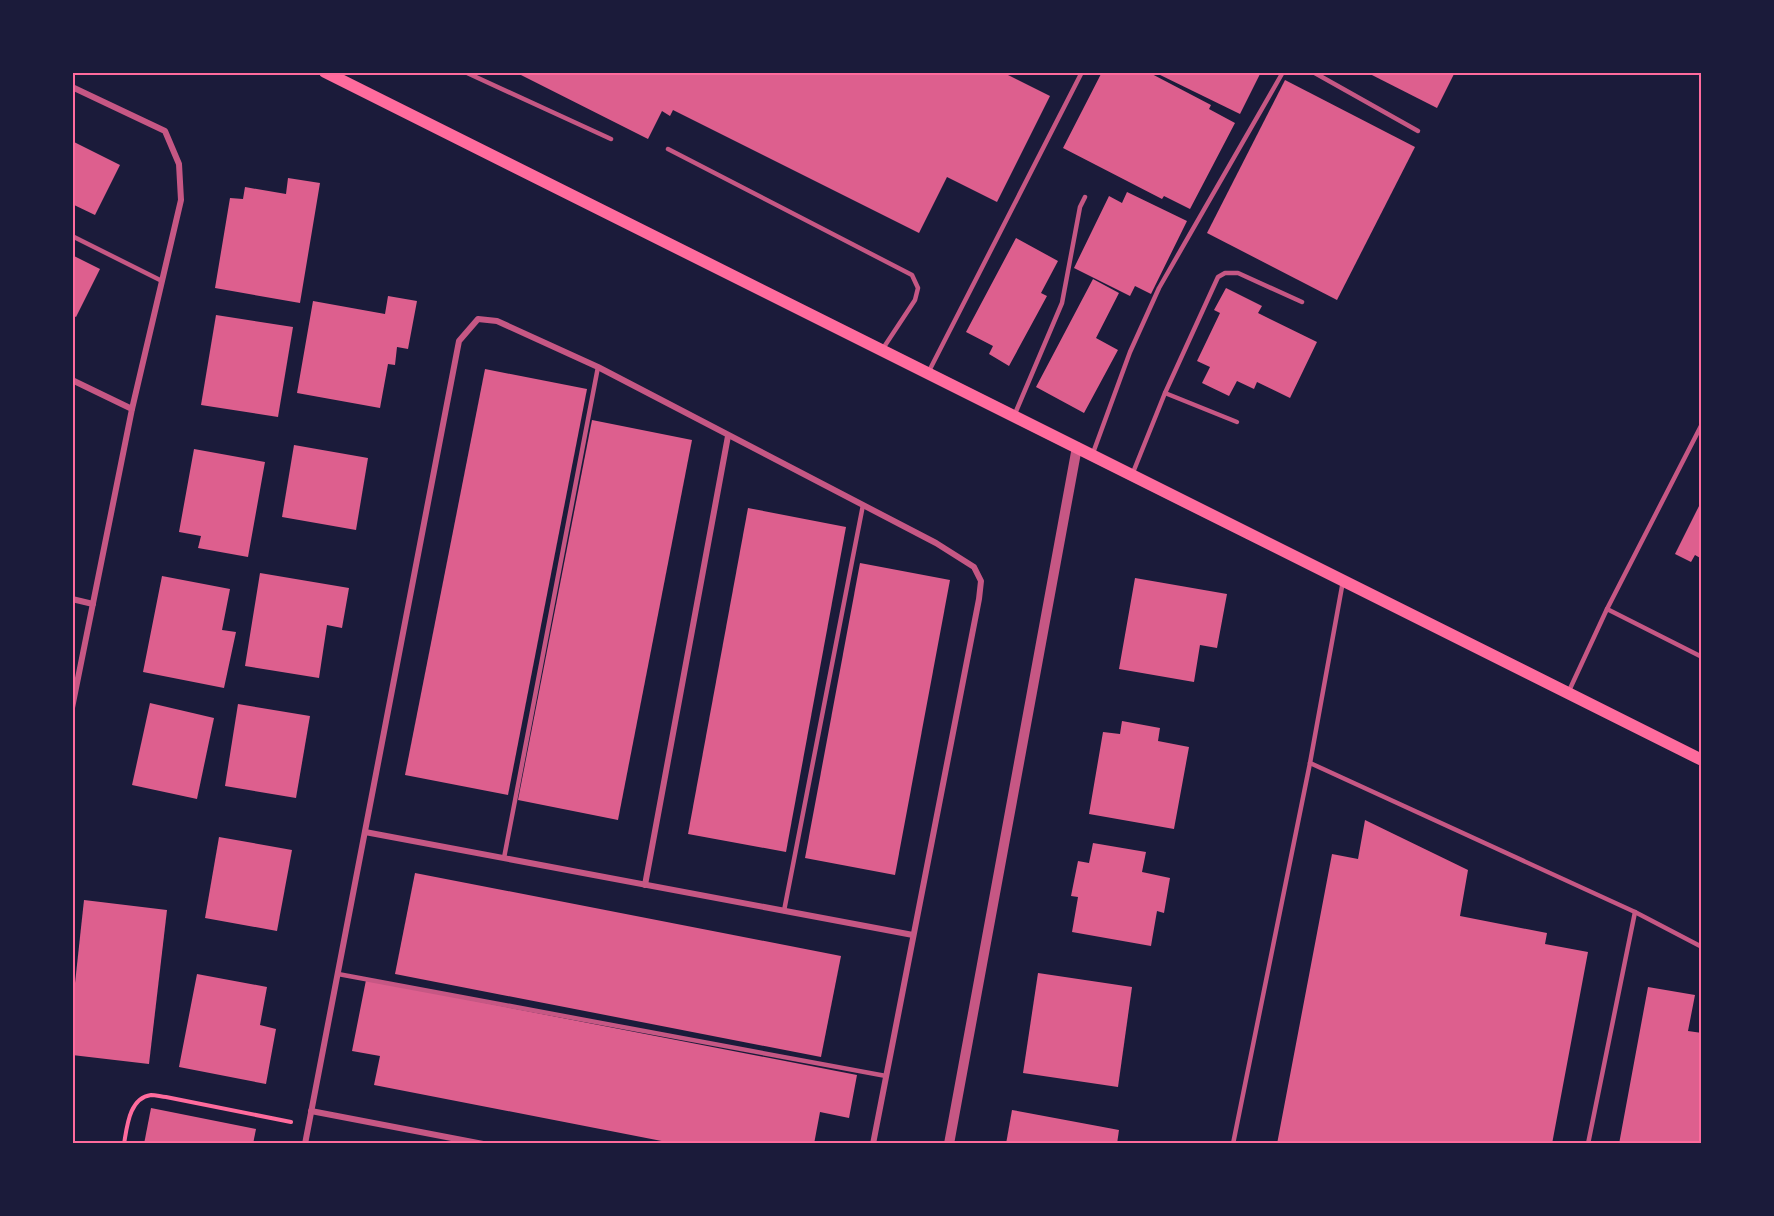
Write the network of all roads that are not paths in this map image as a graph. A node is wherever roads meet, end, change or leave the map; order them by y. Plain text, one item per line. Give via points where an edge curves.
1 (325, 72) edge
2 (465, 72) edge
3 (1080, 72) edge
4 (1283, 72) edge
5 (1314, 72) edge
6 (343, 76) edge
7 (72, 87) edge
8 (1418, 131) dead end
9 (611, 139) dead end
10 (668, 149) dead end
11 (1085, 197) dead end
12 (72, 236) edge
13 (162, 281) junction
14 (1302, 302) dead end
15 (882, 350) junction
16 (598, 367) junction
17 (928, 373) junction
18 (72, 380) edge
19 (1165, 393) junction
20 (132, 409) junction
21 (1014, 416) junction
22 (1237, 422) dead end
23 (1702, 424) edge
24 (729, 436) junction
25 (1077, 447) junction
26 (1092, 455) junction
27 (1132, 475) junction
28 (863, 505) junction
29 (1343, 580) junction
30 (72, 599) edge
31 (93, 604) junction
32 (1607, 609) junction
33 (1702, 657) edge
34 (1568, 693) junction
35 (72, 708) edge
36 (1702, 760) edge
37 (1310, 763) junction
38 (365, 832) junction
39 (504, 858) junction
40 (645, 885) junction
41 (783, 911) junction
42 (1635, 912) junction
43 (913, 935) junction
44 (1702, 947) edge
45 (338, 974) junction
46 (886, 1076) junction
47 (311, 1111) junction
48 (449, 1141) edge
49 (305, 1144) edge
50 (483, 1144) edge
51 (873, 1144) edge
52 (949, 1144) edge
53 (1233, 1144) edge
54 (1588, 1144) edge

1 - 6 main road
2 - 9 lane
3 - 17 lane
4 - 26 lane via 1159,288 1130,352
5 - 8 lane
6 - 15 main road
7 - 13 street via 165,131 179,164 181,200
10 - 15 lane via 912,275 918,288 915,300
11 - 21 lane via 1062,303
12 - 13 lane
13 - 20 street
14 - 19 lane via 1238,273 1218,277
15 - 17 main road
16 - 24 street
16 - 38 street via 497,321 478,319 459,342
16 - 39 lane
17 - 21 main road
18 - 20 street
19 - 22 lane
19 - 27 lane
20 - 31 street
21 - 25 main road
23 - 32 lane
24 - 28 street
24 - 40 street
25 - 26 main road
25 - 52 street
26 - 27 main road
27 - 29 main road
28 - 41 lane
28 - 43 street via 974,567 981,581
29 - 34 main road
29 - 37 lane
30 - 31 street
31 - 35 street
32 - 33 lane
32 - 34 lane
34 - 36 main road
37 - 42 lane
37 - 53 lane
38 - 39 street
38 - 45 street
39 - 40 street
40 - 41 street
41 - 43 street
42 - 44 lane
42 - 54 lane
43 - 46 street
45 - 46 lane
45 - 47 street
46 - 51 street
47 - 48 street
47 - 49 street
48 - 50 street

